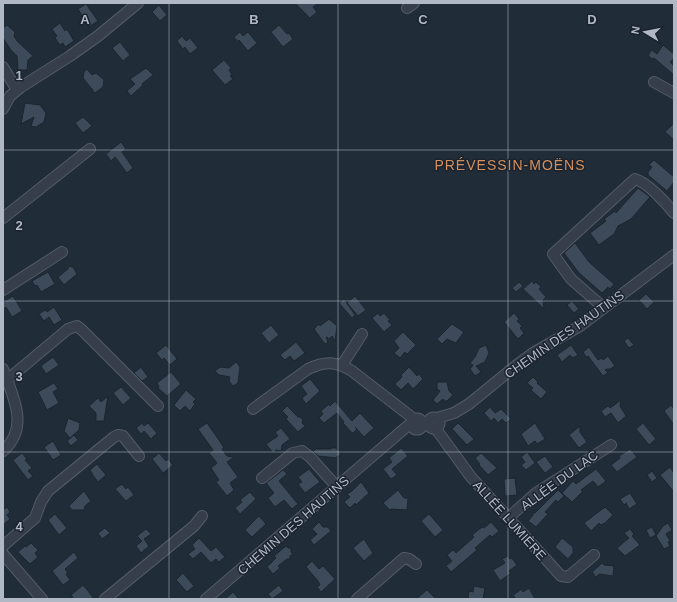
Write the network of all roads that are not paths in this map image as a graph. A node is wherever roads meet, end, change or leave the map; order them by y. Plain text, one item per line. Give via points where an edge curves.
1 (133, 5) edge
2 (3, 67) edge
3 (654, 82) dead end
4 (17, 90) junction
5 (674, 93) edge
6 (3, 108) edge
7 (90, 149) dead end
8 (674, 213) edge
9 (3, 218) edge
10 (62, 252) dead end
11 (674, 255) edge
12 (3, 290) edge
13 (604, 308) junction
14 (362, 334) dead end
15 (342, 365) junction
16 (3, 369) edge
17 (7, 388) edge
18 (158, 406) dead end
19 (253, 409) dead end
20 (425, 424) junction
21 (611, 445) dead end
22 (3, 451) edge
23 (139, 456) dead end
24 (262, 478) dead end
25 (337, 487) junction
26 (202, 516) dead end
27 (508, 518) junction
28 (3, 546) edge
29 (3, 554) edge
30 (594, 555) dead end
31 (416, 564) dead end
32 (42, 599) edge
33 (105, 599) edge
34 (206, 599) edge
35 (357, 599) edge

1 - 4 street via 94,39
2 - 4 street
3 - 5 street
4 - 6 street
7 - 9 street
8 - 13 street via 640,180 635,179 554,254 571,279
10 - 12 street
11 - 13 street, CHEMIN DES HAUTINS
13 - 20 street, CHEMIN DES HAUTINS via 518,364 469,404
14 - 15 street
15 - 19 street via 316,365
15 - 20 street, ALLÉE LUMIÈRE
16 - 17 street
17 - 18 street via 68,329 77,326
17 - 22 street via 18,421 12,442
20 - 25 street, CHEMIN DES HAUTINS via 398,435
20 - 27 street, ALLÉE LUMIÈRE
21 - 27 street, ALLÉE DU LAC via 536,493
23 - 28 street via 123,436 114,437 48,491 35,518
24 - 25 street via 293,453 302,451
25 - 34 street, CHEMIN DES HAUTINS
26 - 33 street via 194,526
27 - 30 street, ALLÉE LUMIÈRE via 561,576 568,577
29 - 32 street
31 - 35 street via 404,558

